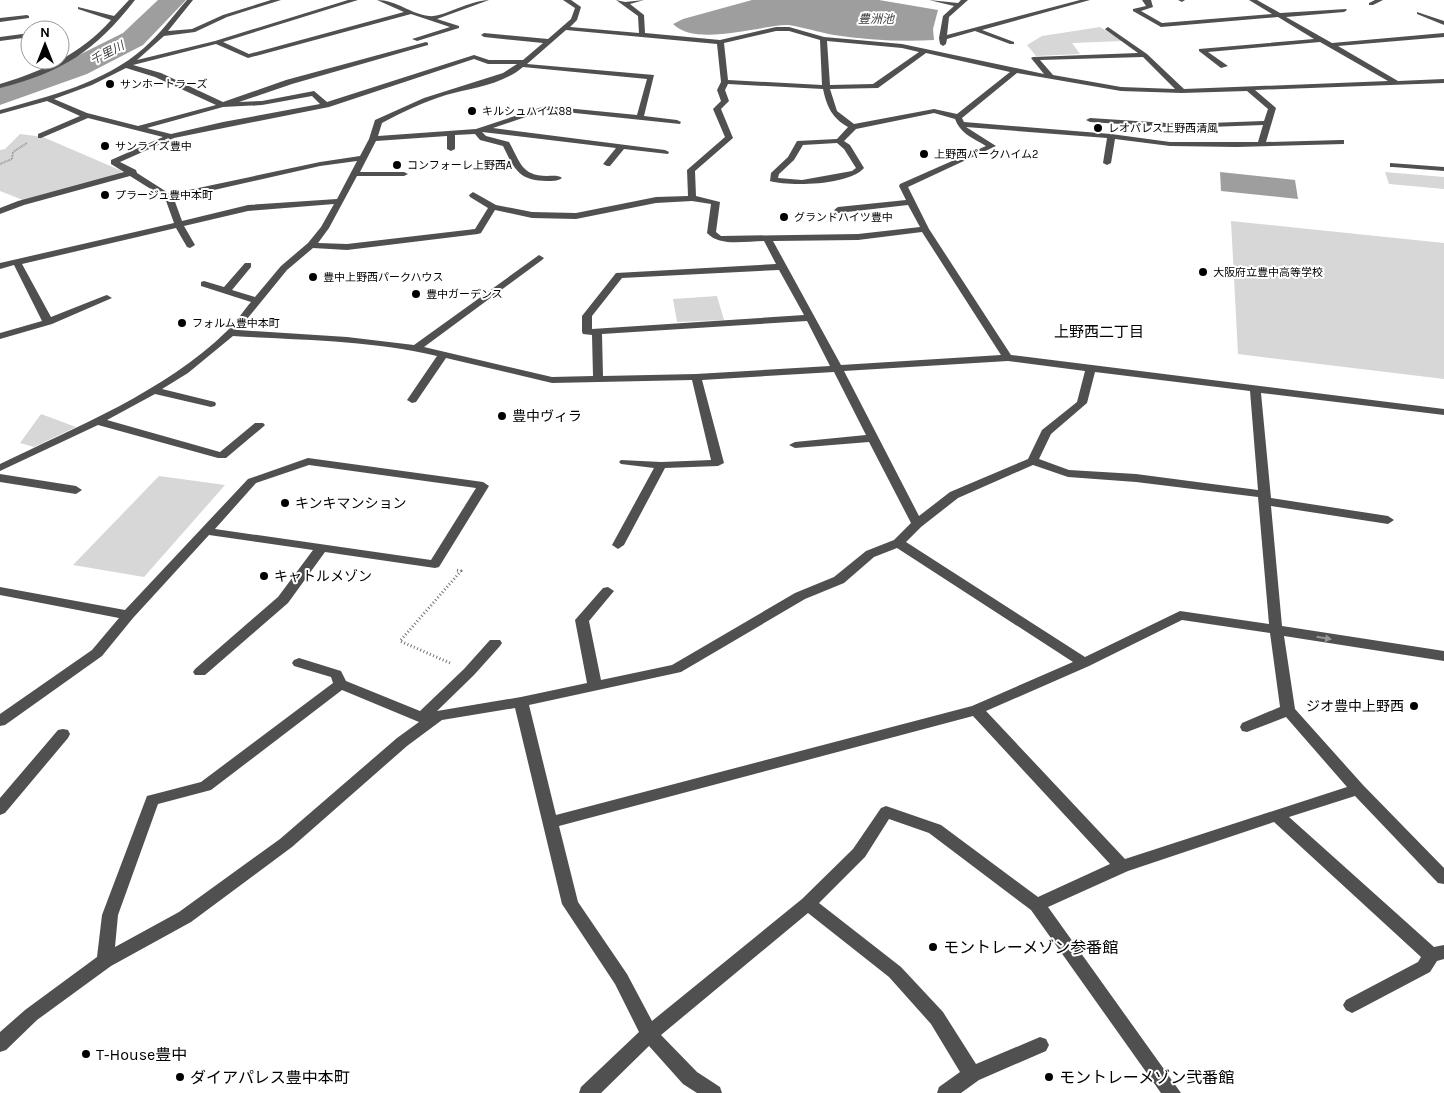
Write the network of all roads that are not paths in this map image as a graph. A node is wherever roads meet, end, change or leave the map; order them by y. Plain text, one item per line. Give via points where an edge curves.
1 (129, 0) edge
2 (190, 0) edge
3 (278, 0) edge
4 (355, 0) edge
5 (380, 0) edge
6 (486, 0) edge
7 (566, 0) edge
8 (641, 0) edge
9 (932, 0) edge
10 (1088, 0) edge
11 (1145, 0) edge
12 (1253, 0) edge
13 (1261, 0) edge
14 (1380, 0) edge
15 (621, 2) edge
16 (962, 2) edge
17 (1371, 4) dead end
18 (80, 8) dead end
19 (1344, 10) dead end
20 (410, 12) junction
21 (1419, 12) dead end
22 (1277, 16) junction
23 (27, 17) dead end
24 (116, 19) junction
25 (430, 19) junction
26 (0, 20) edge
27 (1217, 20) junction
28 (1444, 23) edge
29 (564, 28) junction
30 (1108, 29) dead end
31 (1233, 29) dead end
32 (977, 30) junction
33 (160, 34) junction
34 (484, 35) dead end
35 (642, 35) junction
36 (1444, 35) edge
37 (20, 37) edge
38 (942, 38) junction
39 (0, 39) edge
40 (823, 39) junction
41 (1321, 40) junction
42 (548, 41) junction
43 (217, 42) junction
44 (720, 42) junction
45 (1012, 43) dead end
46 (1330, 46) junction
47 (923, 52) junction
48 (1145, 55) junction
49 (943, 57) junction
50 (522, 63) junction
51 (125, 64) junction
52 (1224, 66) dead end
53 (1016, 71) junction
54 (1050, 76) junction
55 (1441, 81) edge
56 (725, 82) junction
57 (1395, 82) junction
58 (0, 86) edge
59 (826, 87) junction
60 (1250, 90) junction
61 (1444, 90) edge
62 (1182, 91) junction
63 (48, 99) junction
64 (224, 105) junction
65 (326, 105) junction
66 (0, 112) edge
67 (87, 116) junction
68 (640, 118) junction
69 (1090, 120) dead end
70 (958, 121) junction
71 (677, 122) dead end
72 (1267, 123) junction
73 (853, 127) junction
74 (138, 128) junction
75 (480, 131) junction
76 (451, 133) junction
77 (41, 136) road end
78 (171, 136) junction
79 (1112, 136) junction
80 (373, 139) junction
81 (839, 141) junction
82 (1341, 142) dead end
83 (1260, 144) junction
84 (622, 146) junction
85 (452, 149) dead end
86 (665, 152) dead end
87 (362, 158) junction
88 (1107, 163) dead end
89 (606, 164) dead end
90 (1393, 165) dead end
91 (1444, 169) edge
92 (133, 172) junction
93 (353, 174) junction
94 (404, 174) dead end
95 (558, 178) dead end
96 (473, 195) dead end
97 (169, 197) junction
98 (692, 198) junction
99 (339, 201) junction
100 (911, 202) junction
101 (493, 207) junction
102 (838, 210) dead end
103 (0, 211) edge
104 (179, 225) junction
105 (925, 229) junction
106 (767, 240) junction
107 (190, 245) dead end
108 (311, 245) junction
109 (539, 258) dead end
110 (17, 262) junction
111 (248, 265) dead end
112 (0, 266) edge
113 (781, 267) junction
114 (204, 284) dead end
115 (226, 291) junction
116 (107, 298) dead end
117 (259, 301) junction
118 (810, 318) junction
119 (48, 322) junction
120 (597, 331) junction
121 (231, 333) junction
122 (0, 336) edge
123 (416, 348) junction
124 (443, 355) junction
125 (1008, 358) junction
126 (837, 368) junction
127 (1091, 368) junction
128 (696, 377) junction
129 (598, 380) junction
130 (1255, 388) junction
131 (153, 390) junction
132 (412, 400) dead end
133 (211, 404) dead end
134 (1444, 412) edge
135 (97, 421) junction
136 (259, 425) dead end
137 (873, 438) junction
138 (795, 445) dead end
139 (1034, 461) junction
140 (624, 462) dead end
141 (662, 466) junction
142 (0, 468) edge
143 (0, 478) edge
144 (76, 490) dead end
145 (1264, 498) junction
146 (1388, 520) dead end
147 (917, 524) junction
148 (206, 531) junction
149 (898, 544) junction
150 (618, 545) dead end
151 (322, 547) junction
152 (0, 591) edge
153 (608, 591) dead end
154 (128, 615) junction
155 (1276, 630) junction
156 (496, 643) dead end
157 (1444, 656) edge
158 (300, 663) dead end
159 (1084, 664) junction
160 (200, 672) dead end
161 (341, 684) junction
162 (595, 686) junction
163 (521, 702) junction
164 (976, 710) junction
165 (1288, 710) junction
166 (426, 719) junction
167 (0, 721) edge
168 (1248, 727) dead end
169 (63, 734) dead end
170 (1358, 789) junction
171 (5, 794) edge
172 (0, 809) edge
173 (1276, 815) junction
174 (551, 822) junction
175 (1122, 866) junction
176 (1444, 878) edge
177 (808, 904) junction
178 (1037, 906) junction
179 (1437, 954) edge
180 (105, 961) junction
181 (1352, 1005) dead end
182 (649, 1034) junction
183 (0, 1044) edge
184 (1040, 1045) dead end
185 (972, 1074) junction
186 (588, 1093) edge
187 (713, 1093) edge
188 (946, 1093) edge
189 (1172, 1093) edge

1 - 24 street
2 - 33 street
3 - 33 street via 225,16 193,31
4 - 43 street
5 - 20 street
6 - 25 street
7 - 29 street via 578,7 574,20
8 - 15 street
9 - 16 street
10 - 32 street
11 - 27 street via 1150,7 1135,10 1161,25
12 - 13 street
12 - 22 street
14 - 17 street
15 - 35 street via 641,14
16 - 38 street via 946,16
18 - 24 street
19 - 22 street
20 - 25 street
20 - 43 street via 248,56
21 - 28 street
22 - 27 street
22 - 41 street
23 - 26 street
24 - 58 street via 77,54
25 - 64 street via 457,27 415,39 426,44 290,82
27 - 31 street
29 - 35 street
29 - 42 street
30 - 48 street
32 - 38 street
32 - 45 street
33 - 51 street via 140,55
34 - 42 street
35 - 44 street
36 - 46 street
37 - 39 street
38 - 49 street
40 - 44 street via 776,29
40 - 47 street via 902,46
40 - 59 street
41 - 46 street
41 - 52 street via 1202,50
42 - 50 street
43 - 51 street
44 - 56 street
46 - 57 street
47 - 49 street
47 - 59 street via 875,86
48 - 54 street via 1035,58
48 - 62 street
49 - 53 street
50 - 65 street via 488,62 474,57
50 - 68 street via 652,77
50 - 80 street via 503,76 441,94 396,112 378,122
51 - 63 street
51 - 64 street
53 - 54 street
53 - 70 street
54 - 62 street via 1121,89
55 - 57 street
55 - 61 street
56 - 59 street
56 - 98 street via 721,90 725,101 717,109 729,138 690,170
57 - 60 street
59 - 73 street via 835,116
60 - 62 street
60 - 72 street via 1272,108
63 - 66 street
63 - 67 street
64 - 65 street via 262,103 314,93
64 - 74 street
65 - 78 street
67 - 74 street
67 - 77 street
68 - 71 street
68 - 75 street via 545,108
69 - 72 street via 1182,126
70 - 73 street via 934,111
70 - 79 street
70 - 100 street via 976,138 992,146 903,186
72 - 83 street
73 - 81 street
74 - 78 street
75 - 76 street
75 - 84 street
75 - 95 street via 482,138 506,144 521,173 535,180
76 - 80 street
76 - 85 street
78 - 92 street via 114,162
79 - 83 street via 1170,144
79 - 88 street
80 - 87 street
81 - 81 street via 860,168 855,173 796,182 782,183 773,179 800,143
82 - 83 street
84 - 86 street
84 - 89 street
87 - 93 street
87 - 97 street
90 - 91 street
92 - 97 street
92 - 103 street
93 - 94 street
93 - 99 street
96 - 101 street
97 - 104 street
98 - 101 street via 656,200 576,216 532,215
98 - 106 street via 716,202 711,233 719,239
99 - 104 street via 248,208
99 - 108 street via 325,228
100 - 102 street
100 - 105 street
101 - 108 street via 478,230 347,247
104 - 107 street
104 - 110 street
105 - 106 street via 858,237
105 - 125 street
106 - 113 street
108 - 117 street via 284,268
109 - 123 street
110 - 112 street
110 - 119 street
111 - 115 street
113 - 118 street
113 - 120 street via 620,275 587,316 586,332
114 - 115 street
115 - 117 street
116 - 119 street
117 - 121 street
118 - 120 street
118 - 126 street
119 - 122 street
120 - 129 street
121 - 123 street
121 - 131 street via 184,371
123 - 124 street
124 - 129 street via 552,380
124 - 132 street
125 - 126 street
125 - 127 street
126 - 128 street
126 - 137 street
127 - 130 street
127 - 139 street via 1082,403 1046,432
128 - 129 street
128 - 141 street via 718,463
130 - 134 street
130 - 145 street
131 - 133 street
131 - 135 street
135 - 136 street via 222,456
135 - 142 street
137 - 138 street
137 - 147 street
139 - 145 street via 1068,473 1136,478
139 - 147 street via 954,495
140 - 141 street
141 - 150 street
143 - 144 street
145 - 146 street
145 - 155 street
147 - 149 street
148 - 151 street
148 - 151 street via 252,481 308,461 483,486 435,564
148 - 154 street
149 - 159 street
149 - 162 street via 870,554 839,580 800,596 676,669
151 - 160 street via 283,600
152 - 154 street
153 - 162 street via 582,620
154 - 167 street via 97,653
155 -> 157 street
155 - 159 street via 1180,615
155 - 165 street
156 - 166 street
158 - 161 street via 336,674
159 - 164 street
161 - 166 street
161 - 180 street via 206,786 152,800 110,915
162 - 163 street
163 - 166 street
163 - 174 street
164 - 174 street
164 - 175 street
165 - 168 street
165 - 170 street
166 - 180 street via 278,849 185,917
169 - 171 street
170 - 173 street
170 - 176 street
171 - 172 street
173 - 175 street
173 - 179 street
174 - 182 street via 570,904 621,979
175 - 178 street
177 - 178 street via 859,853 886,812 934,829
177 - 182 street
177 - 185 street via 895,972 937,1018
178 - 189 street
179 - 181 street via 1424,967
180 - 183 street via 31,1015
182 - 186 street
182 - 187 street via 690,1078
184 - 185 street
185 - 188 street

